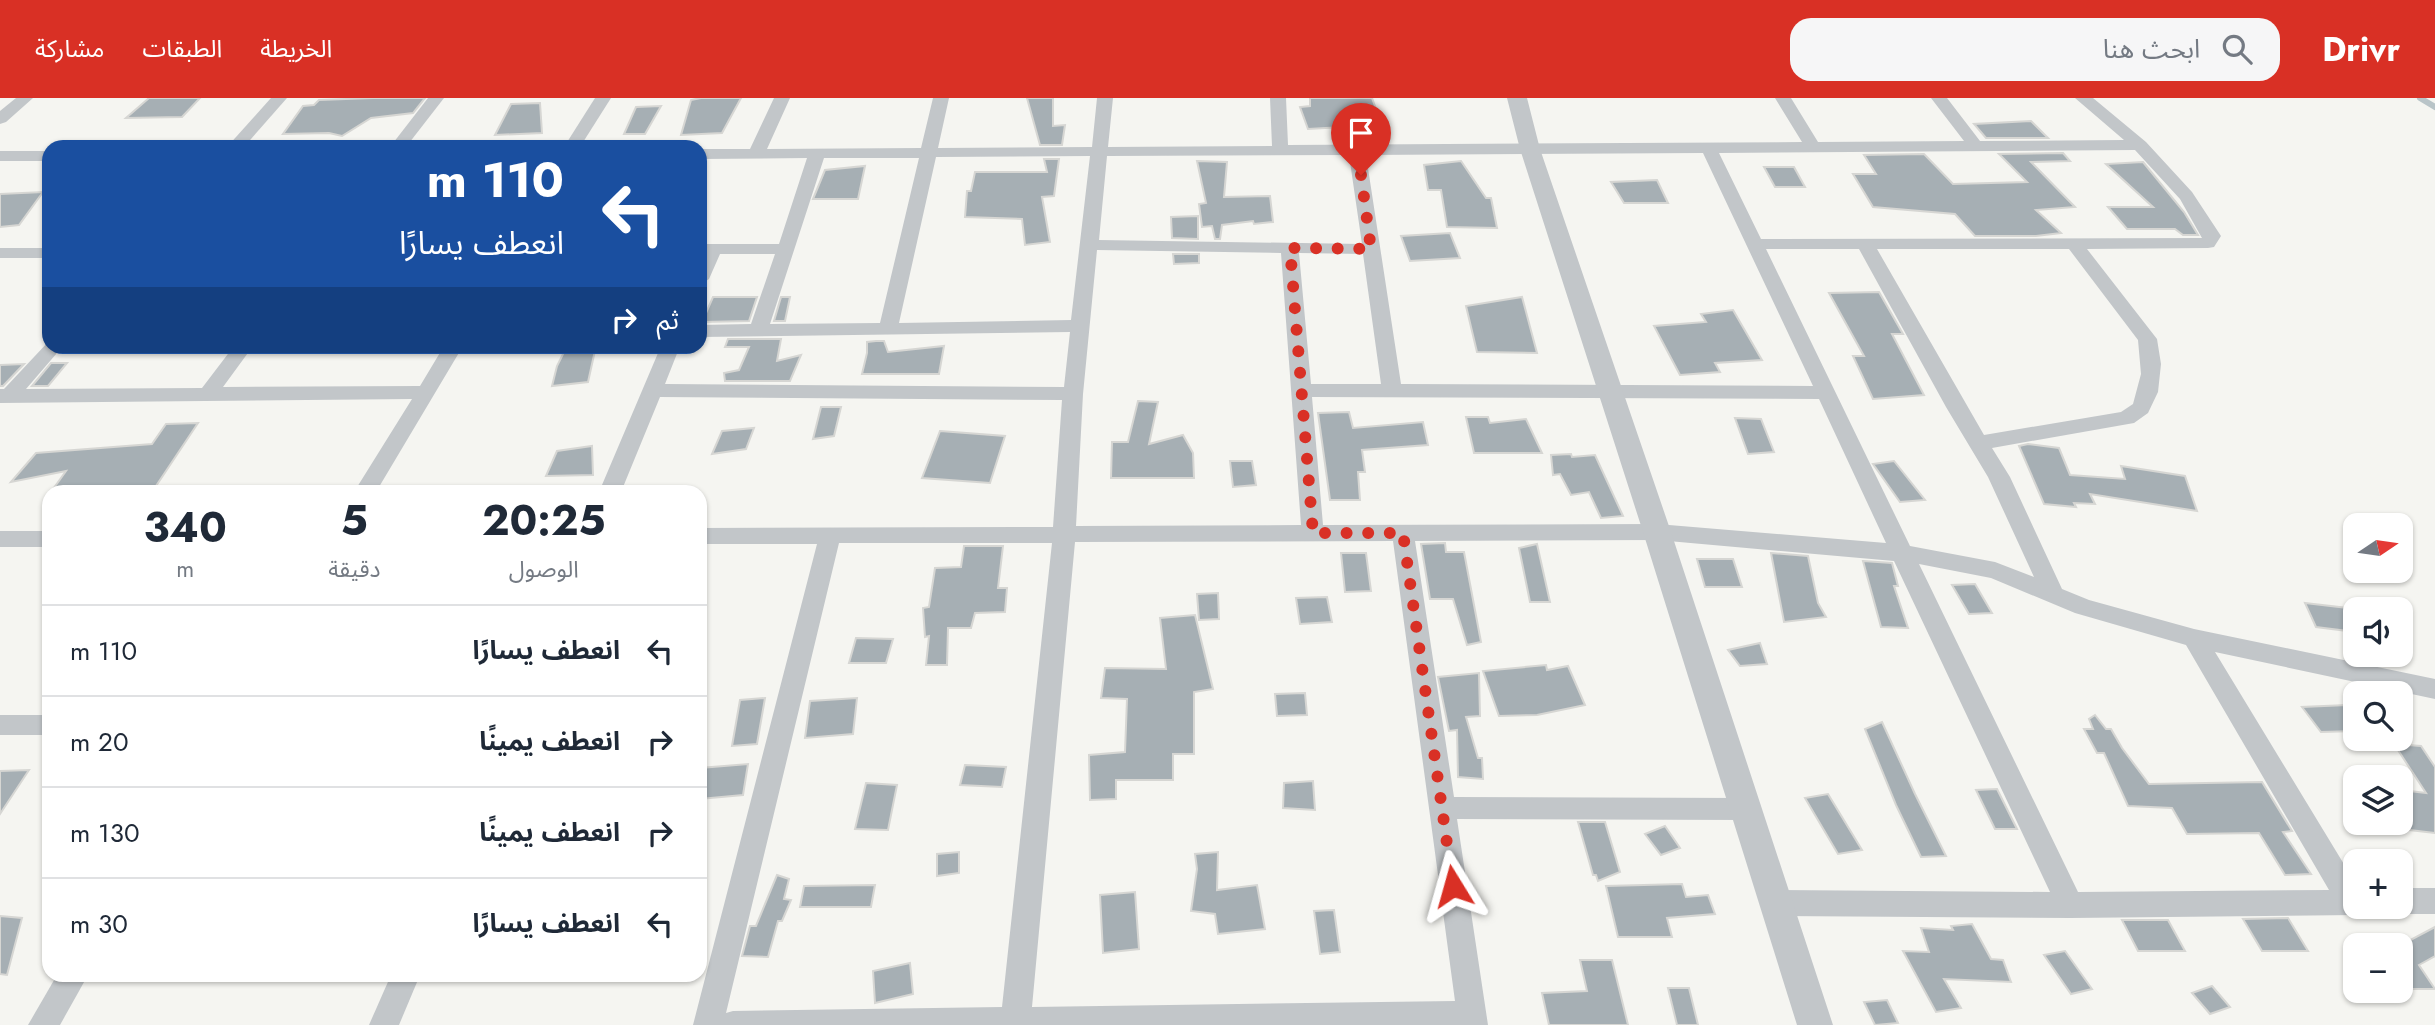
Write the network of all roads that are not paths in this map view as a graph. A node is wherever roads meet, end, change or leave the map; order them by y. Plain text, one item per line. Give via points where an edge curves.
1 (25, 98) edge
2 (279, 98) edge
3 (436, 98) edge
4 (603, 98) edge
5 (782, 98) edge
6 (941, 98) edge
7 (1105, 98) edge
8 (1278, 98) edge
9 (1517, 98) edge
10 (1783, 98) edge
11 (1939, 98) edge
12 (2083, 98) edge
13 (0, 118) edge
14 (241, 140) edge
15 (403, 140) edge
16 (576, 140) edge
17 (2140, 145) junction
18 (1709, 148) junction
19 (1814, 148) junction
20 (1977, 148) junction
21 (1530, 149) junction
22 (1280, 151) junction
23 (1357, 151) junction
24 (1100, 152) junction
25 (927, 153) junction
26 (707, 154) edge
27 (757, 154) junction
28 (817, 154) junction
29 (0, 156) edge
30 (42, 156) edge
31 (1755, 244) junction
32 (1090, 245) junction
33 (1866, 245) junction
34 (2075, 245) junction
35 (1290, 248) junction
36 (707, 249) edge
37 (786, 249) junction
38 (1371, 249) junction
39 (0, 253) edge
40 (42, 253) edge
41 (1082, 326) junction
42 (888, 328) junction
43 (759, 330) junction
44 (707, 331) edge
45 (46, 354) edge
46 (238, 354) edge
47 (449, 354) edge
48 (668, 354) edge
49 (653, 390) junction
50 (1302, 390) junction
51 (1392, 390) junction
52 (1609, 391) junction
53 (428, 392) junction
54 (1825, 393) junction
55 (208, 394) junction
56 (1073, 394) junction
57 (5, 396) edge
58 (1978, 443) junction
59 (369, 485) edge
60 (613, 485) edge
61 (1657, 532) junction
62 (1313, 533) junction
63 (1403, 533) junction
64 (707, 536) edge
65 (830, 536) junction
66 (1064, 536) junction
67 (0, 539) edge
68 (42, 539) edge
69 (1902, 553) junction
70 (2053, 594) junction
71 (2194, 638) junction
72 (2435, 689) edge
73 (0, 725) edge
74 (42, 725) edge
75 (1442, 808) junction
76 (1745, 809) junction
77 (2343, 885) edge
78 (2413, 901) edge
79 (2435, 901) edge
80 (2343, 902) edge
81 (1774, 903) junction
82 (2070, 905) junction
83 (69, 982) edge
84 (402, 982) edge
85 (1473, 1020) edge
86 (1016, 1023) edge
87 (43, 1025) edge
88 (384, 1025) edge
89 (708, 1025) edge
90 (733, 1025) edge
91 (1815, 1025) edge

1 - 13 street
2 - 14 street
3 - 15 street
4 - 16 street
5 - 27 street
6 - 25 street
7 - 24 street
8 - 22 street
9 - 21 street
10 - 19 street
11 - 20 street
12 - 17 street
17 - 20 street
17 - 34 street via 2192,200 2212,236 2208,243
18 - 19 street
18 - 21 street
18 - 31 street
19 - 20 street
21 - 23 street
21 - 52 street
22 - 23 street
22 - 24 street
23 - 38 street
24 - 25 street
24 - 32 street
25 - 28 street
25 - 42 street
26 - 27 street
27 - 28 street
28 - 37 street
29 - 30 street
31 - 33 street
31 - 54 street
32 - 35 street
32 - 41 street
33 - 34 street
33 - 58 street
34 - 58 street via 2147,339 2152,356 2141,407 2127,418
35 - 38 street
35 - 50 street
36 - 37 street
37 - 43 street
38 - 51 street
39 - 40 street
41 - 42 street
41 - 56 street
42 - 43 street
43 - 44 street
45 - 57 street
46 - 55 street
47 - 53 street
48 - 49 street
49 - 56 street
49 - 60 street
50 - 51 street
50 - 62 street
51 - 52 street
52 - 54 street
52 - 61 street
53 - 55 street
53 - 59 street
54 - 69 street
55 - 57 street
56 - 66 street
58 - 70 street via 1999,477
61 - 63 street
61 - 69 street
61 - 76 street
62 - 63 street
62 - 66 street
63 - 75 street
64 - 65 street
65 - 66 street
65 - 89 street
66 - 86 street
67 - 68 street
69 - 70 street via 1995,570
69 - 82 street
70 - 71 street
71 - 72 street
71 - 77 street
73 - 74 street
75 - 76 street
75 - 85 street
76 - 81 street
78 - 79 street
80 - 82 street
81 - 82 street
81 - 91 street
83 - 87 street
84 - 88 street
85 - 86 street
86 - 90 street

